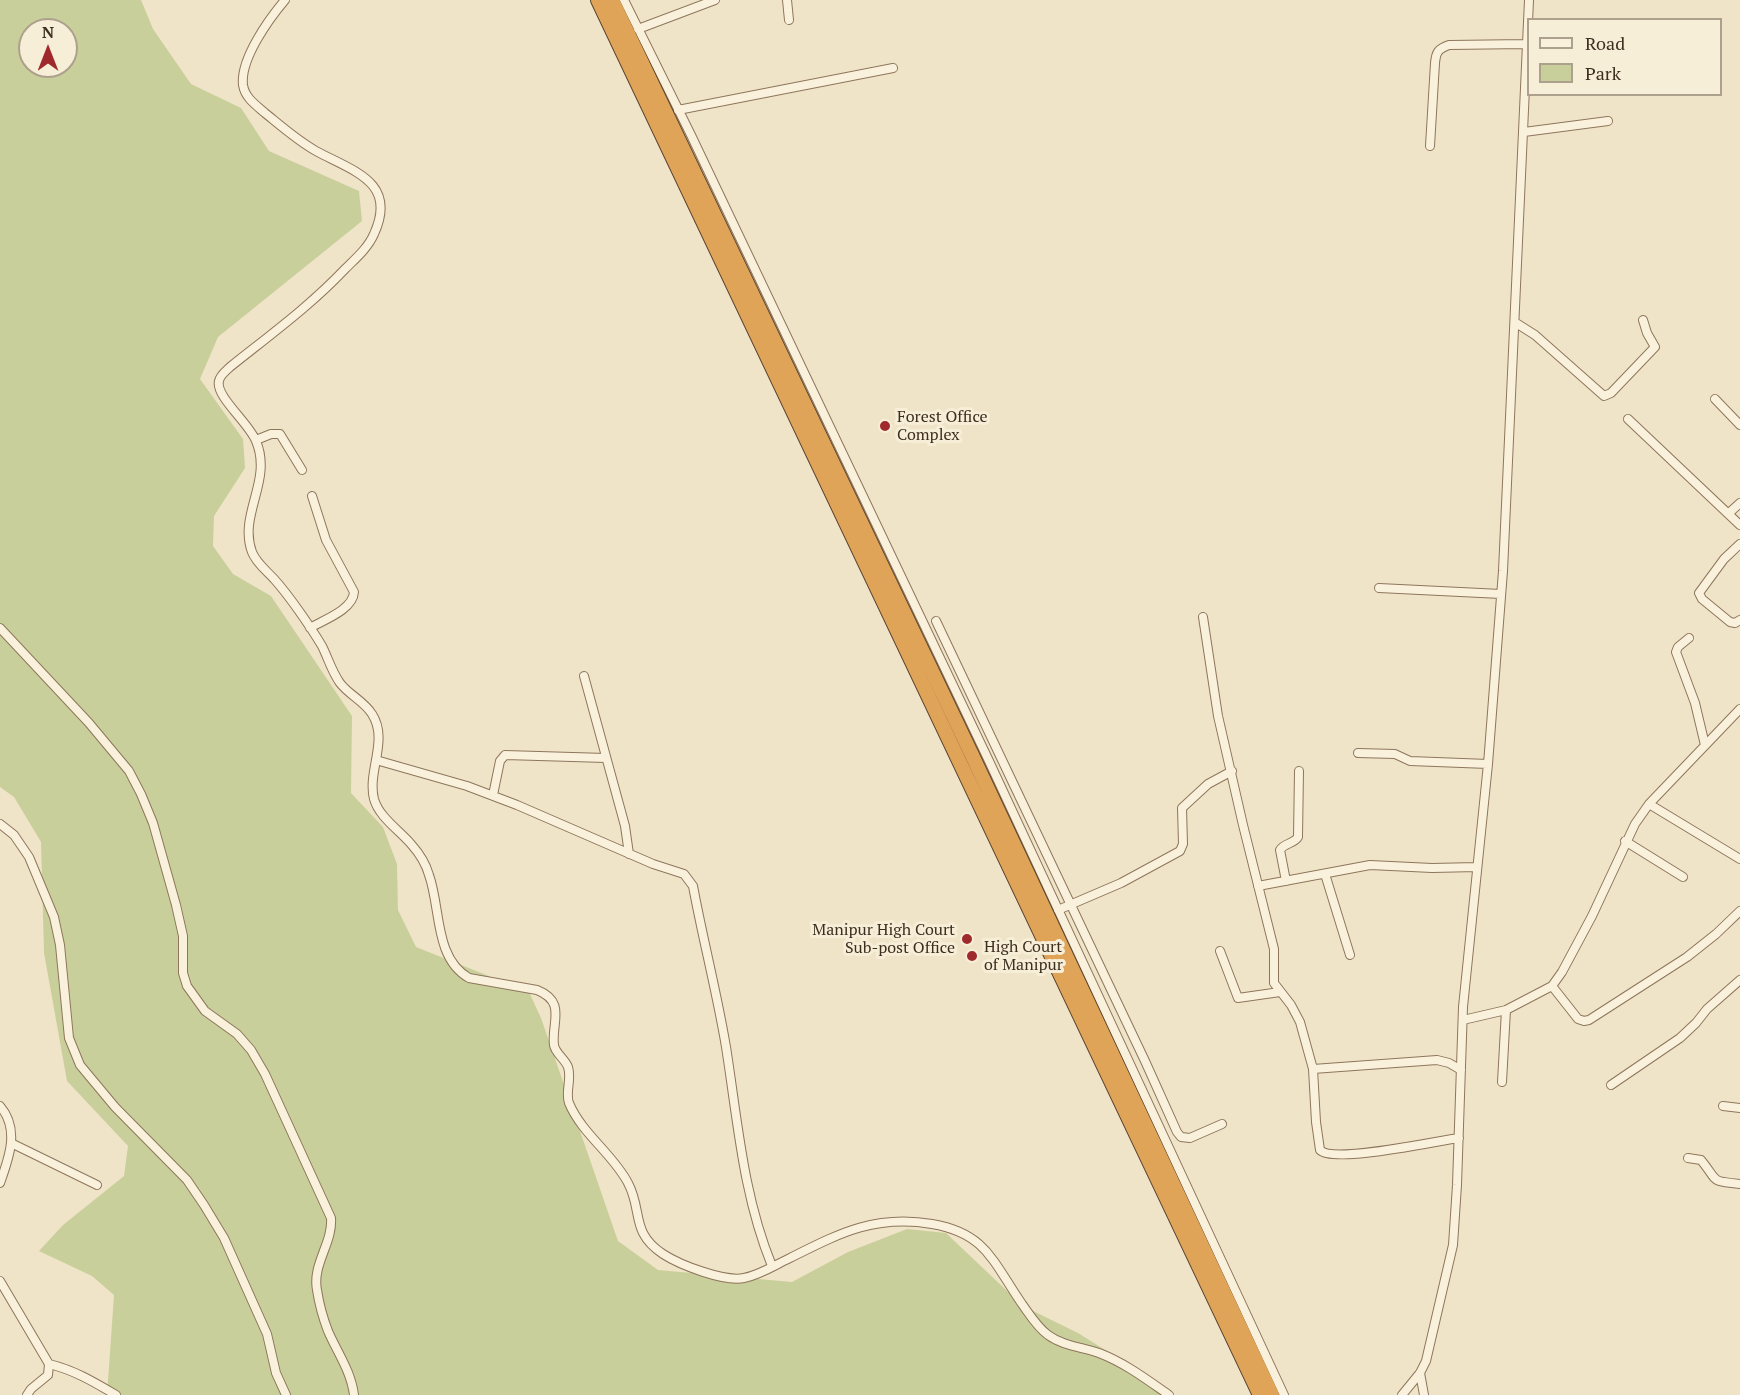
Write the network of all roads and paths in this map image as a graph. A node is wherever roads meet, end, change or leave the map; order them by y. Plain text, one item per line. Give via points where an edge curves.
1 (285, 0) edge
2 (598, 0) edge
3 (612, 0) edge
4 (624, 0) edge
5 (715, 0) edge
6 (787, 0) edge
7 (1529, 0) edge
8 (1528, 18) edge
9 (789, 20) dead end
10 (638, 29) junction
11 (1527, 44) joint
12 (893, 68) dead end
13 (678, 110) junction
14 (1608, 121) dead end
15 (1524, 132) junction
16 (1430, 146) dead end
17 (1643, 320) dead end
18 (1516, 323) junction
19 (1715, 399) dead end
20 (1628, 419) dead end
21 (1740, 425) edge
22 (256, 440) junction
23 (302, 470) dead end
24 (312, 496) dead end
25 (1740, 503) edge
26 (1729, 513) junction
27 (1740, 525) edge
28 (1740, 544) edge
29 (1379, 588) dead end
30 (1502, 594) junction
31 (1203, 617) dead end
32 (1740, 620) edge
33 (936, 621) dead end
34 (0, 628) edge
35 (310, 628) junction
36 (1689, 638) dead end
37 (584, 676) dead end
38 (1740, 709) edge
39 (1705, 745) junction
40 (1358, 753) dead end
41 (606, 758) junction
42 (376, 760) junction
43 (1488, 764) junction
44 (1232, 771) junction
45 (1299, 771) dead end
46 (493, 795) junction
47 (1649, 804) junction
48 (0, 825) edge
49 (1626, 841) junction
50 (629, 854) junction
51 (1740, 859) edge
52 (1477, 867) junction
53 (1325, 874) junction
54 (1683, 877) dead end
55 (1286, 881) junction
56 (1258, 886) junction
57 (1070, 905) junction
58 (1058, 910) junction
59 (1740, 911) edge
60 (1220, 951) dead end
61 (1350, 955) dead end
62 (1739, 982) edge
63 (1552, 986) junction
64 (1280, 992) junction
65 (1506, 1011) junction
66 (1463, 1020) junction
67 (1313, 1069) junction
68 (1461, 1070) junction
69 (1502, 1082) dead end
70 (1611, 1085) dead end
71 (1723, 1106) dead end
72 (0, 1107) edge
73 (1740, 1108) edge
74 (1222, 1124) dead end
75 (1459, 1138) junction
76 (11, 1143) junction
77 (1688, 1158) dead end
78 (0, 1183) edge
79 (1740, 1184) edge
80 (97, 1185) dead end
81 (772, 1266) junction
82 (0, 1281) edge
83 (50, 1364) junction
84 (1420, 1373) junction
85 (27, 1395) edge
86 (116, 1395) edge
87 (286, 1395) edge
88 (354, 1395) edge
89 (1169, 1395) edge
90 (1260, 1395) edge
91 (1272, 1395) edge
92 (1284, 1395) edge
93 (1402, 1395) edge
94 (1424, 1395) edge

1 - 22 street via 247,60 245,92 252,102 307,145 363,177 378,193 382,205 374,236 352,262 324,291 221,376 222,396 249,426
2 - 90 highway
3 - 91 highway
4 - 10 street
5 - 10 street
6 - 9 street
7 - 8 street
10 - 13 street
11 - 15 street
11 - 16 street via 1440,48 1436,53
12 - 13 street
13 - 58 street
14 - 15 street
15 - 18 street
17 - 18 street via 1655,347 1604,396
18 - 30 street
19 - 21 street
20 - 26 street
22 - 23 street via 280,434
22 - 35 street via 261,474 250,516 251,551
24 - 35 street via 326,540 354,597 349,605
25 - 26 street
26 - 27 street
28 - 32 street via 1700,593 1730,622
29 - 30 street
30 - 43 street
31 - 44 street via 1218,716
33 - 57 street
34 - 88 street via 89,723 129,771 141,794 176,905 188,987 205,1011 237,1034 251,1050 331,1218 317,1270 317,1291 328,1331
35 - 42 street via 340,684 371,711 379,737
36 - 39 street via 1676,652
37 - 41 street
38 - 39 street
39 - 47 street
40 - 43 street via 1395,754 1410,761
41 - 46 street via 505,755 500,761
41 - 50 street
42 - 46 street
42 - 81 street via 374,796 378,808 422,859 435,897 438,927 453,964 469,978 537,990 551,1000 556,1019 555,1049 568,1065 569,1102 627,1181 645,1238 664,1255 719,1276 743,1278
43 - 52 street
44 - 56 street
44 - 57 street via 1208,784 1182,808 1180,851 1138,875
45 - 55 street via 1298,837 1280,850
46 - 50 street
47 - 49 street
47 - 51 street
48 - 87 street via 14,836 35,867 54,917 69,1038 80,1065 187,1180 204,1205 224,1238 267,1334 276,1373
49 - 54 street
49 - 63 street via 1592,916
50 - 81 street via 684,874 693,886 725,1045 742,1162 755,1218
52 - 53 street via 1370,865
52 - 66 street
53 - 55 street
53 - 61 street
55 - 56 street
56 - 64 street via 1274,949 1274,983
57 - 58 street
57 - 74 street via 1177,1132 1185,1139
58 - 92 street
59 - 63 street via 1687,957 1589,1020 1578,1019
60 - 64 street via 1238,998
62 - 70 street via 1680,1038
63 - 65 street
64 - 67 street via 1300,1022
65 - 66 street
65 - 69 street
66 - 68 street
67 - 68 street via 1437,1060
67 - 75 street via 1316,1122 1323,1153 1363,1153
68 - 75 street
71 - 73 street
72 - 76 street via 10,1123
75 - 84 street via 1453,1245
76 - 78 street
76 - 80 street
77 - 79 street via 1701,1160 1718,1181
81 - 89 street via 856,1227 885,1222 930,1223 964,1233 980,1244 1034,1321 1049,1335 1118,1361
82 - 83 street
83 - 85 street via 48,1375
83 - 86 street via 82,1375
84 - 93 street
84 - 94 street

